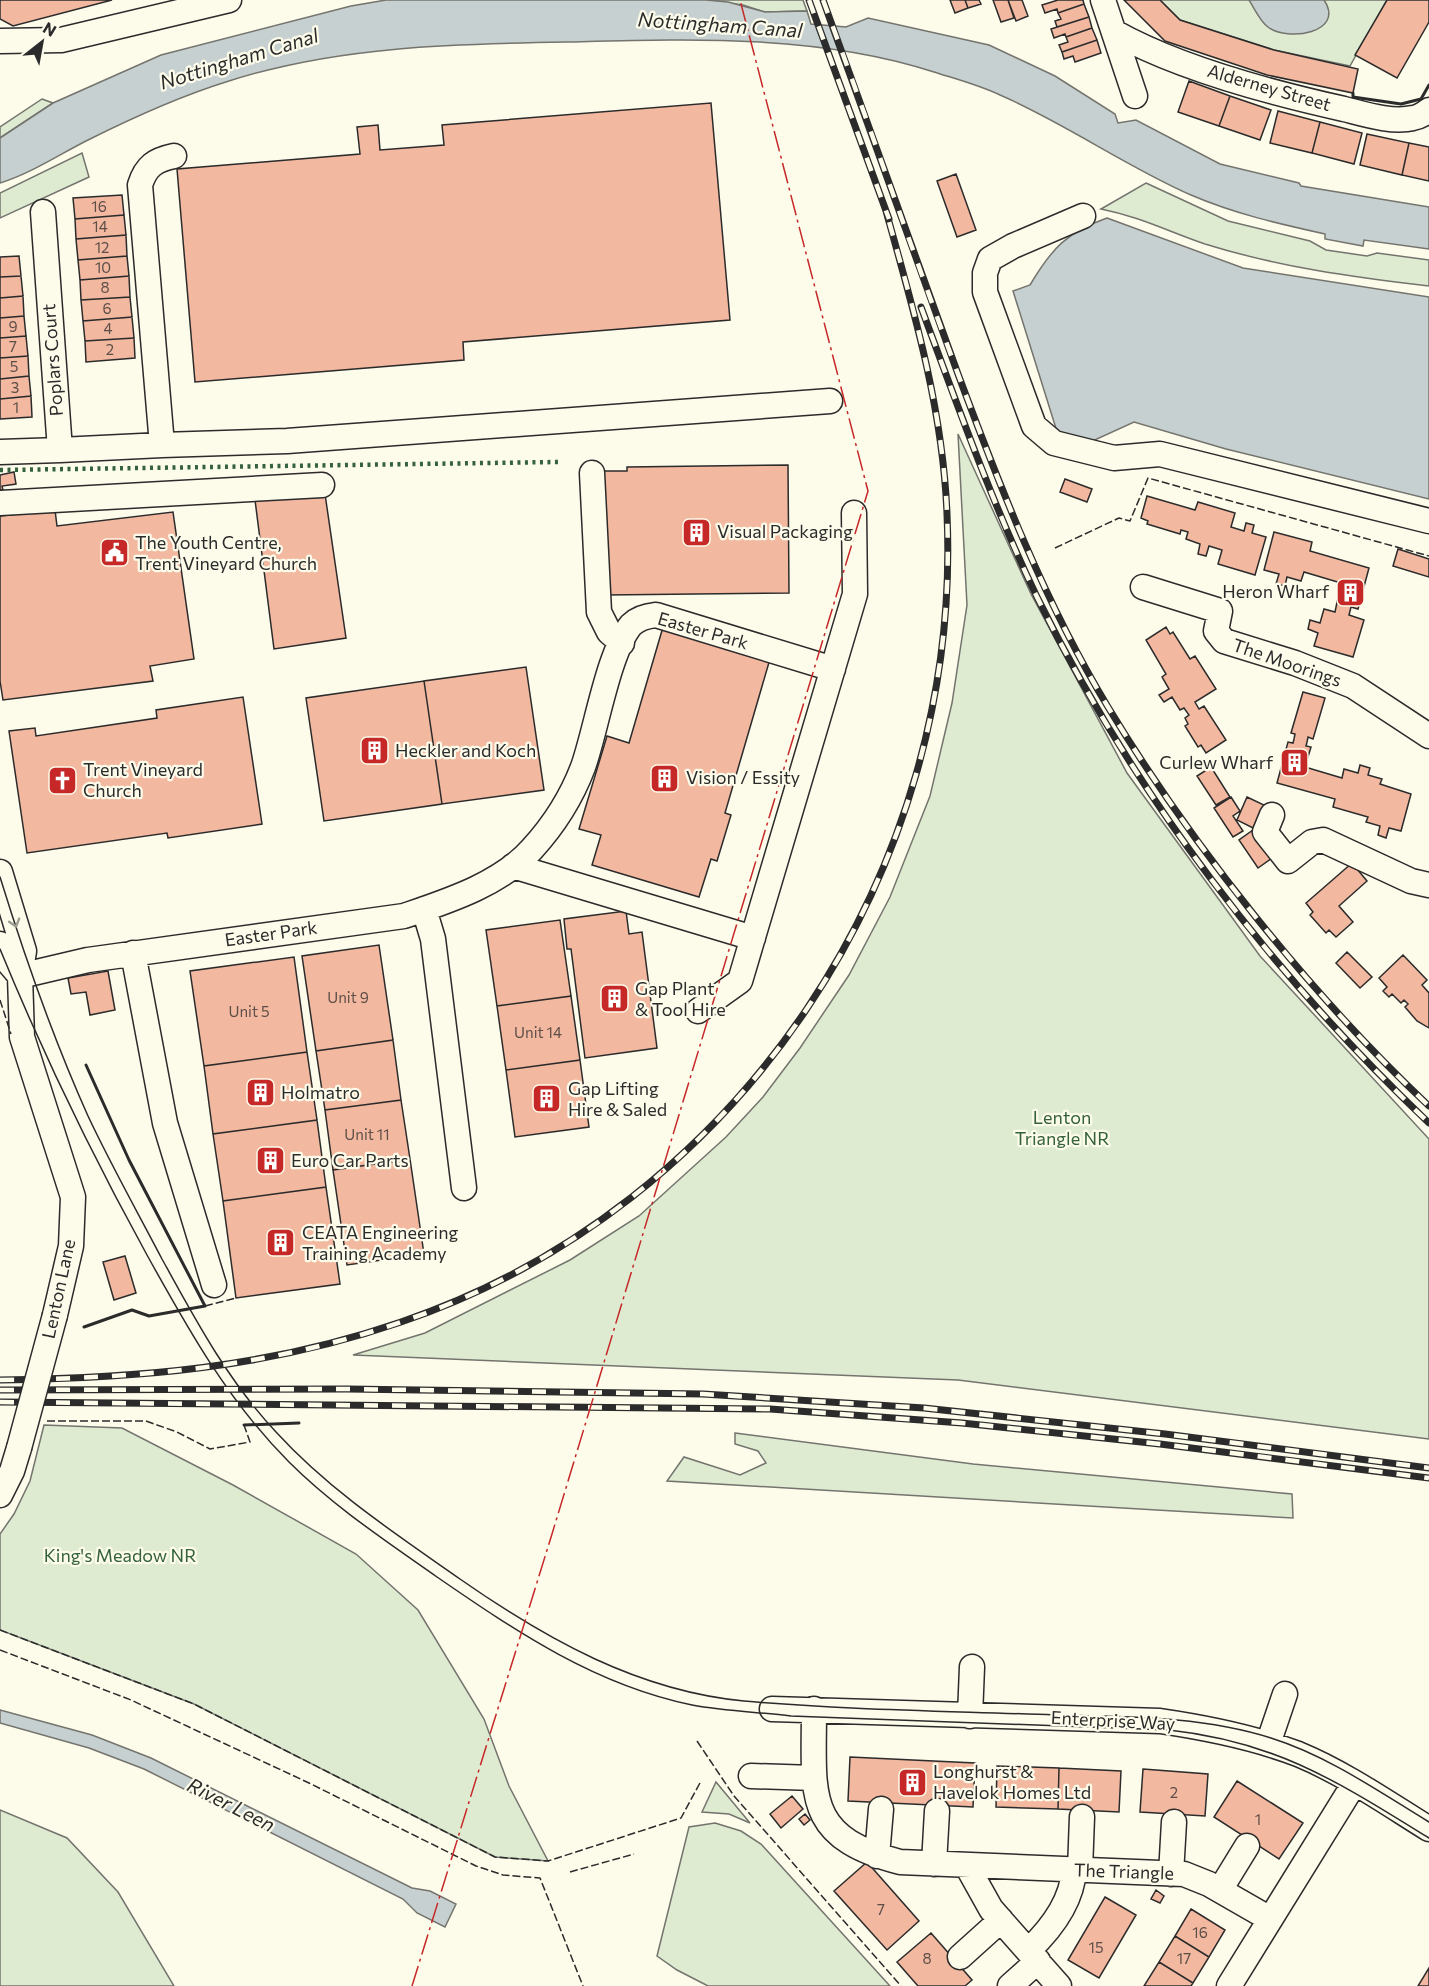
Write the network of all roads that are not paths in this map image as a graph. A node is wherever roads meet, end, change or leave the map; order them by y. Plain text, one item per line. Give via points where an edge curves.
1 (229, 0) edge
2 (1103, 0) edge
3 (1114, 32) junction
4 (0, 41) edge
5 (1135, 96) dead end
6 (1429, 110) edge
7 (174, 156) dead end
8 (43, 212) dead end
9 (1083, 216) dead end
10 (830, 401) dead end
11 (162, 445) junction
12 (60, 450) junction
13 (0, 452) edge
14 (592, 473) dead end
15 (322, 485) dead end
16 (0, 503) edge
17 (854, 513) dead end
18 (1429, 521) edge
19 (1143, 588) dead end
20 (621, 643) junction
21 (833, 669) junction
22 (1429, 736) edge
23 (1272, 814) dead end
24 (513, 866) junction
25 (0, 872) edge
26 (1429, 885) edge
27 (424, 909) junction
28 (753, 939) junction
29 (0, 944) edge
30 (133, 953) junction
31 (20, 976) junction
32 (698, 1011) dead end
33 (464, 1188) dead end
34 (214, 1285) dead end
35 (0, 1495) edge
36 (972, 1667) dead end
37 (1285, 1694) dead end
38 (772, 1709) dead end
39 (814, 1709) junction
40 (970, 1716) junction
41 (1268, 1744) junction
42 (751, 1776) dead end
43 (814, 1778) junction
44 (1354, 1784) junction
45 (881, 1809) dead end
46 (937, 1811) dead end
47 (1082, 1818) dead end
48 (1173, 1822) dead end
49 (1429, 1829) edge
50 (1248, 1846) dead end
51 (877, 1856) junction
52 (967, 1866) junction
53 (927, 1870) junction
54 (1077, 1870) junction
55 (1171, 1874) junction
56 (1220, 1890) junction
57 (1270, 1919) junction
58 (1000, 1920) junction
59 (960, 1956) dead end
60 (1033, 1956) junction
61 (1010, 1986) edge
62 (1059, 1986) edge
63 (1229, 1986) edge

1 - 4 street via 61,40
2 - 3 street
3 - 5 street
3 - 6 street, Alderney Street via 1153,52 1328,106 1411,119
7 - 11 street via 150,165 140,185
8 - 12 street, Poplars Court
9 - 18 street via 990,259 986,273 985,292 1034,426 1044,436 1114,458 1160,454
10 - 11 street via 287,441
11 - 12 street
12 - 13 street
14 - 20 street via 599,612 609,632
15 - 16 street
17 - 21 street via 855,594
19 - 22 street, The Moorings via 1220,611 1216,631 1224,641 1353,686
20 - 21 street, Easter Park via 632,625 645,616 656,615
20 - 24 street, Easter Park via 572,791 546,831
21 - 28 street
23 - 26 street via 1265,832 1288,861 1312,842 1323,840
24 - 27 street, Easter Park via 480,886
24 - 28 street
25 -> 31 street, Lenton Lane via 24,951
27 - 30 street, Easter Park via 404,916
27 - 33 street via 433,939
28 - 32 street via 740,981
29 - 31 street
30 - 31 street, Easter Park via 60,964
30 - 34 street via 165,1123
31 - 35 street, Lenton Lane, bridge via 22,1037 73,1197 71,1246 55,1315 12,1471
36 - 40 street
37 - 41 street
38 - 39 street, Enterprise Way
39 - 40 street, Enterprise Way
39 - 43 street, The Triangle
40 - 41 street, Enterprise Way via 1160,1721 1224,1730
41 - 44 street, Enterprise Way via 1322,1765
42 - 43 street
43 - 51 street, The Triangle via 816,1800 826,1821 846,1842
44 - 49 street, Enterprise Way
44 - 57 street
45 - 51 street
46 - 53 street
47 - 54 street
48 - 55 street
50 - 56 street
51 - 53 street, The Triangle
52 - 53 street, The Triangle
52 - 54 street, The Triangle
52 - 58 street
54 - 55 street, The Triangle
54 - 60 street via 1066,1902
55 - 56 street, The Triangle via 1191,1876
56 - 57 street, The Triangle
57 - 63 street
58 - 59 street
58 - 60 street
60 - 61 street
60 - 62 street

